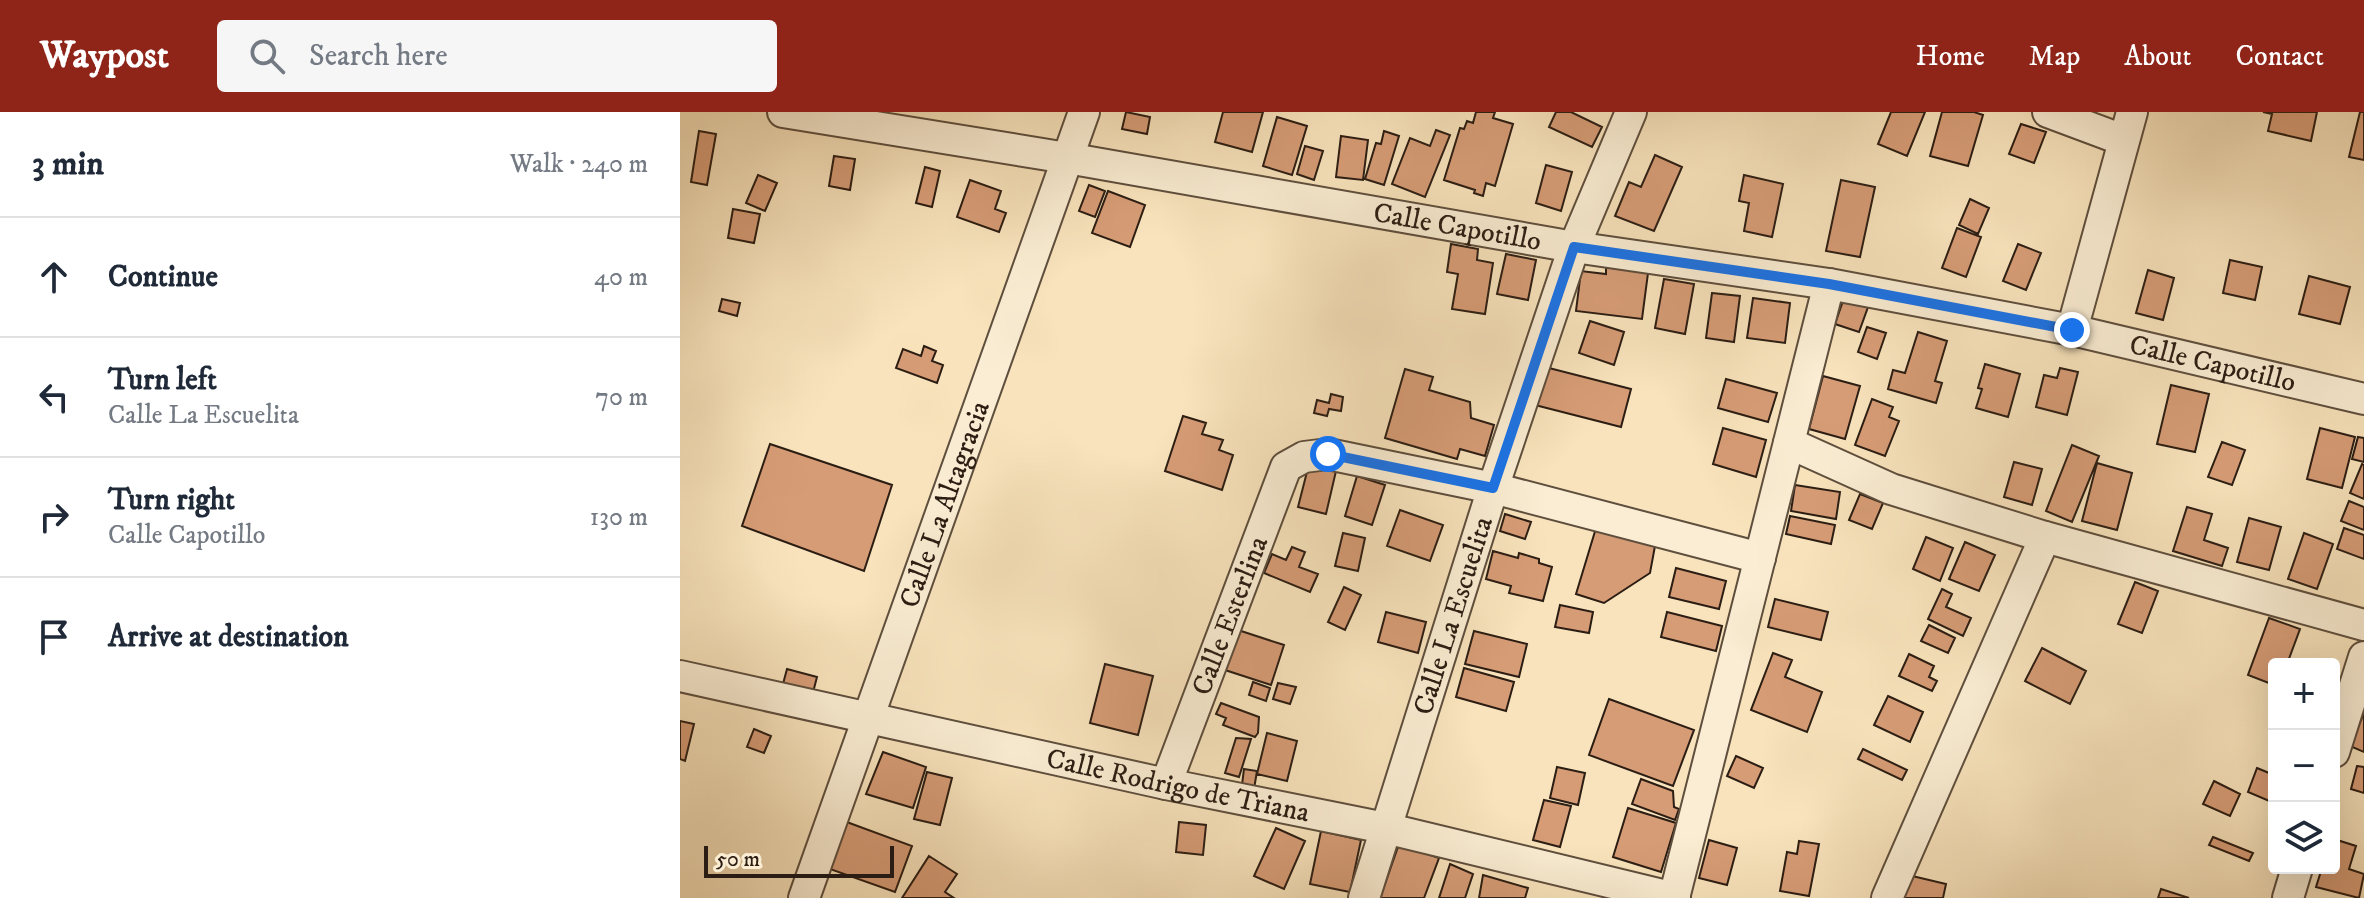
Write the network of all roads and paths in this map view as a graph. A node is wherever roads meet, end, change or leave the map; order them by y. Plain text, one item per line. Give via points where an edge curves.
1 (783, 112) edge
2 (1084, 112) edge
3 (1631, 112) edge
4 (2048, 112) edge
5 (2128, 126) edge
6 (1067, 158) junction
7 (1574, 247) junction
8 (1829, 284) junction
9 (2072, 330) junction
10 (2364, 399) edge
11 (1789, 443) junction
12 (1493, 488) junction
13 (2045, 537) junction
14 (1760, 558) junction
15 (2364, 625) edge
16 (2364, 657) edge
17 (680, 676) edge
18 (868, 718) junction
19 (2340, 733) edge
20 (1166, 784) junction
21 (1385, 828) junction
22 (2295, 874) edge
23 (804, 898) edge
24 (1364, 898) edge
25 (1675, 898) edge
26 (1887, 898) edge
27 (2288, 898) edge

1 - 6 street, Calle Capotillo
2 - 6 street, Calle La Altagracia
3 - 7 street, Calle La Escuelita
4 - 5 street
5 - 9 street
6 - 7 street, Calle Capotillo
6 - 18 street, Calle La Altagracia
7 - 8 street, Calle Capotillo
7 - 12 street, Calle La Escuelita
8 - 9 street, Calle Capotillo
8 - 11 street
9 - 10 street, Calle Capotillo
11 - 13 street via 1891,489
11 - 14 street
12 - 14 street
12 - 20 street, Calle Esterlina via 1328,454 1304,457 1286,467
12 - 21 street, Calle La Escuelita
13 - 15 street
13 - 26 street
14 - 25 street
16 - 19 street
17 - 18 street, Calle Rodrigo de Triana
18 - 20 street, Calle Rodrigo de Triana
18 - 23 street, Calle La Altagracia
20 - 21 street, Calle Rodrigo de Triana
21 - 24 street, Calle La Escuelita
21 - 25 street, Calle Rodrigo de Triana
22 - 27 street

